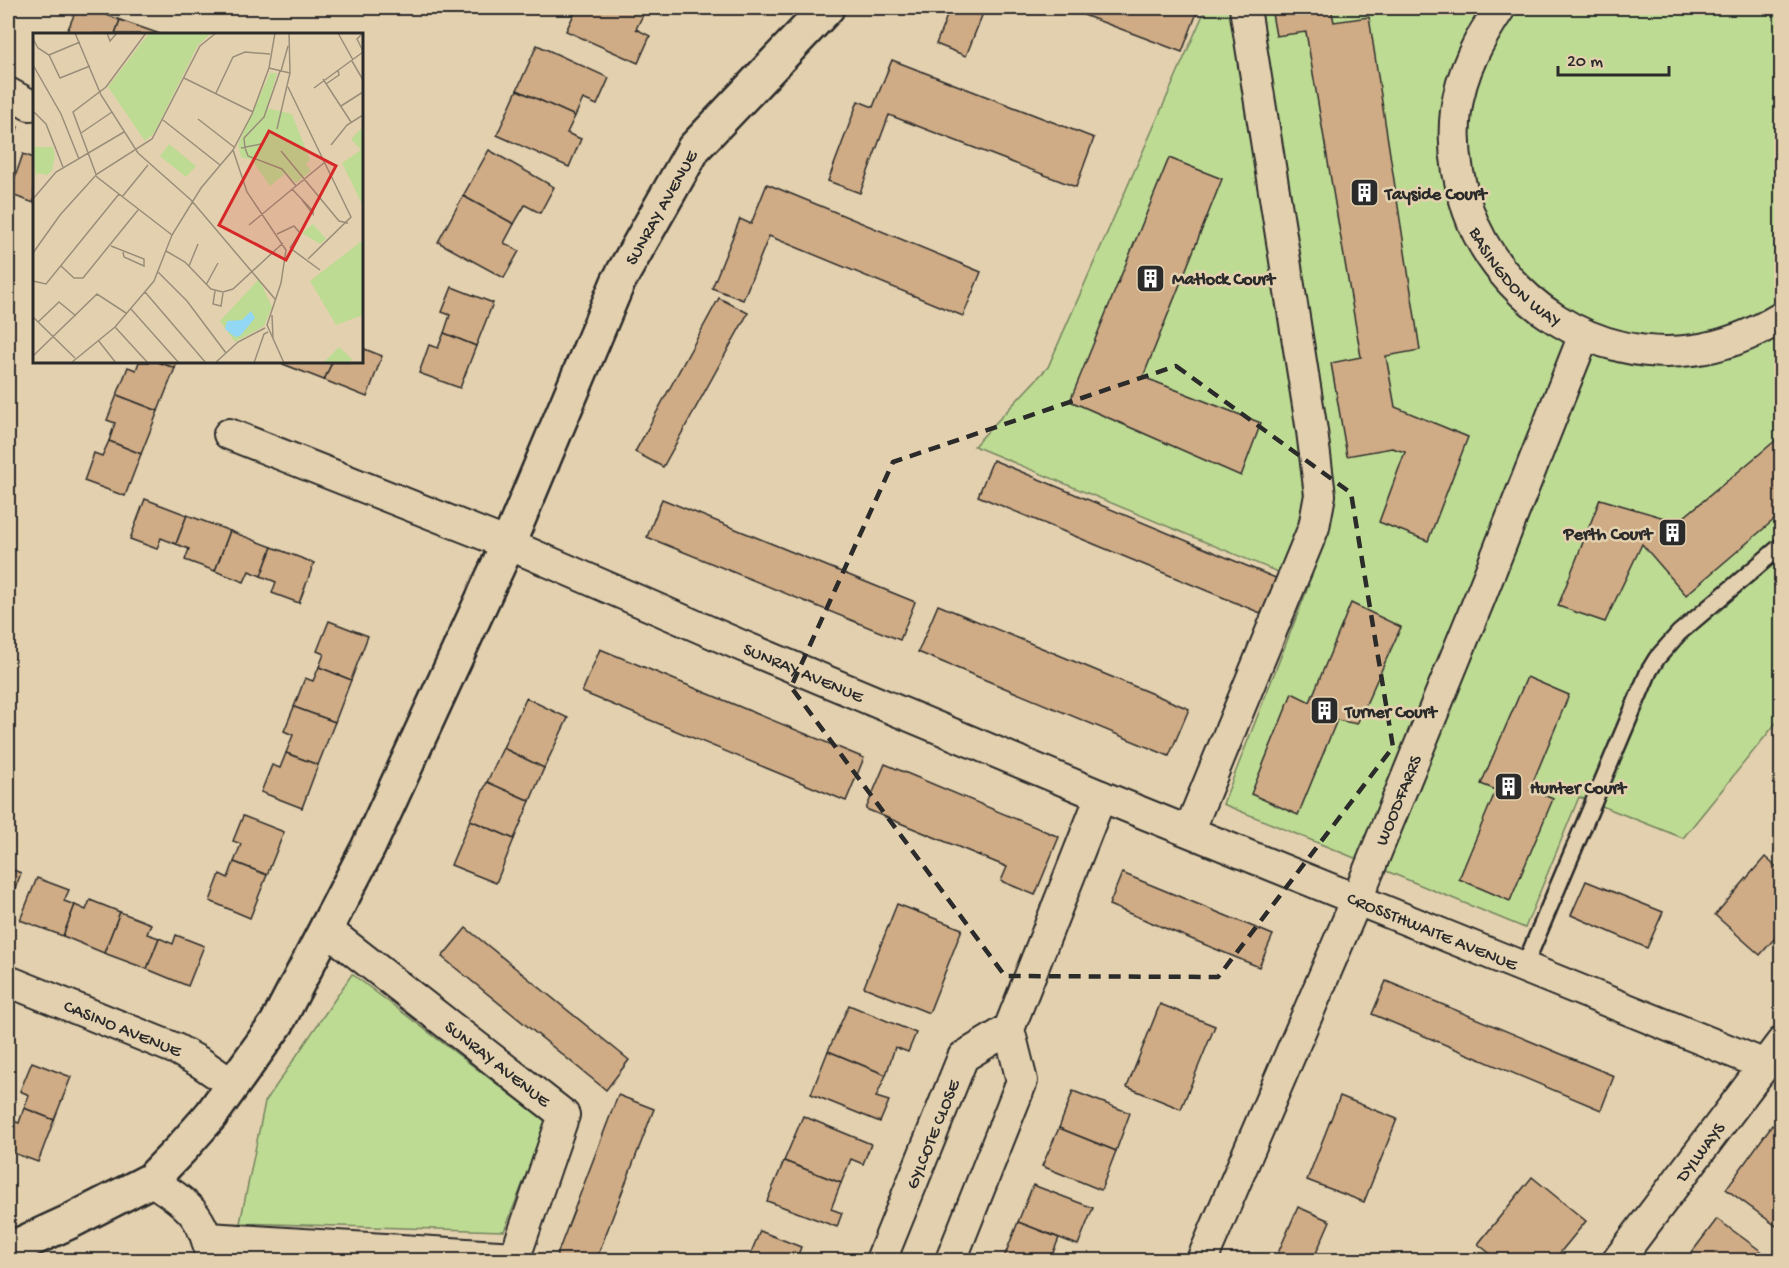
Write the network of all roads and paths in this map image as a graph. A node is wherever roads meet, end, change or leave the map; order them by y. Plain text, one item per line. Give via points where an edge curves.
1 (827, 8) edge
2 (1245, 8) edge
3 (1500, 8) edge
4 (1782, 317) edge
5 (1584, 335) junction
6 (229, 434) dead end
7 (508, 544) junction
8 (1782, 545) edge
9 (1101, 796) junction
10 (1189, 831) junction
11 (1357, 899) junction
12 (327, 930) junction
13 (1524, 967) junction
14 (8, 981) edge
15 (1009, 1029) junction
16 (1773, 1053) edge
17 (233, 1085) junction
18 (151, 1180) junction
19 (209, 1249) edge
20 (8, 1250) edge
21 (881, 1260) edge
22 (951, 1260) edge
23 (1202, 1260) edge
24 (1618, 1260) edge

1 - 7 street, SUNRAY AVENUE via 694,148 618,282
2 - 10 street via 1320,495 1314,527
3 - 5 street, BASINGDON WAY via 1477,46 1458,102 1455,151 1461,190 1474,227 1519,292
4 - 5 street, BASINGDON WAY via 1727,343 1691,351 1655,352
5 - 11 street, WOODFARRS
6 - 7 street, SUNRAY AVENUE
7 - 9 street, SUNRAY AVENUE
7 - 12 street, SUNRAY AVENUE
8 - 13 lane via 1679,633 1649,671
9 - 10 street, CROSSTHWAITE AVENUE
9 - 15 street
10 - 11 street, CROSSTHWAITE AVENUE
11 - 13 street, CROSSTHWAITE AVENUE
11 - 23 street, WOODFARRS
12 - 17 street, SUNRAY AVENUE via 277,1023
12 - 19 street, SUNRAY AVENUE via 564,1114 515,1257
13 - 16 street, CROSSTHWAITE AVENUE
14 - 17 street, CASINO AVENUE via 176,1049
15 - 21 street, GYLCOTE CLOSE via 963,1057
15 - 22 street via 1022,1081
16 - 24 street, DYLWAYS
17 - 18 street, SUNRAY AVENUE via 204,1124
18 - 19 street via 196,1216
18 - 20 street, SUNRAY AVENUE

